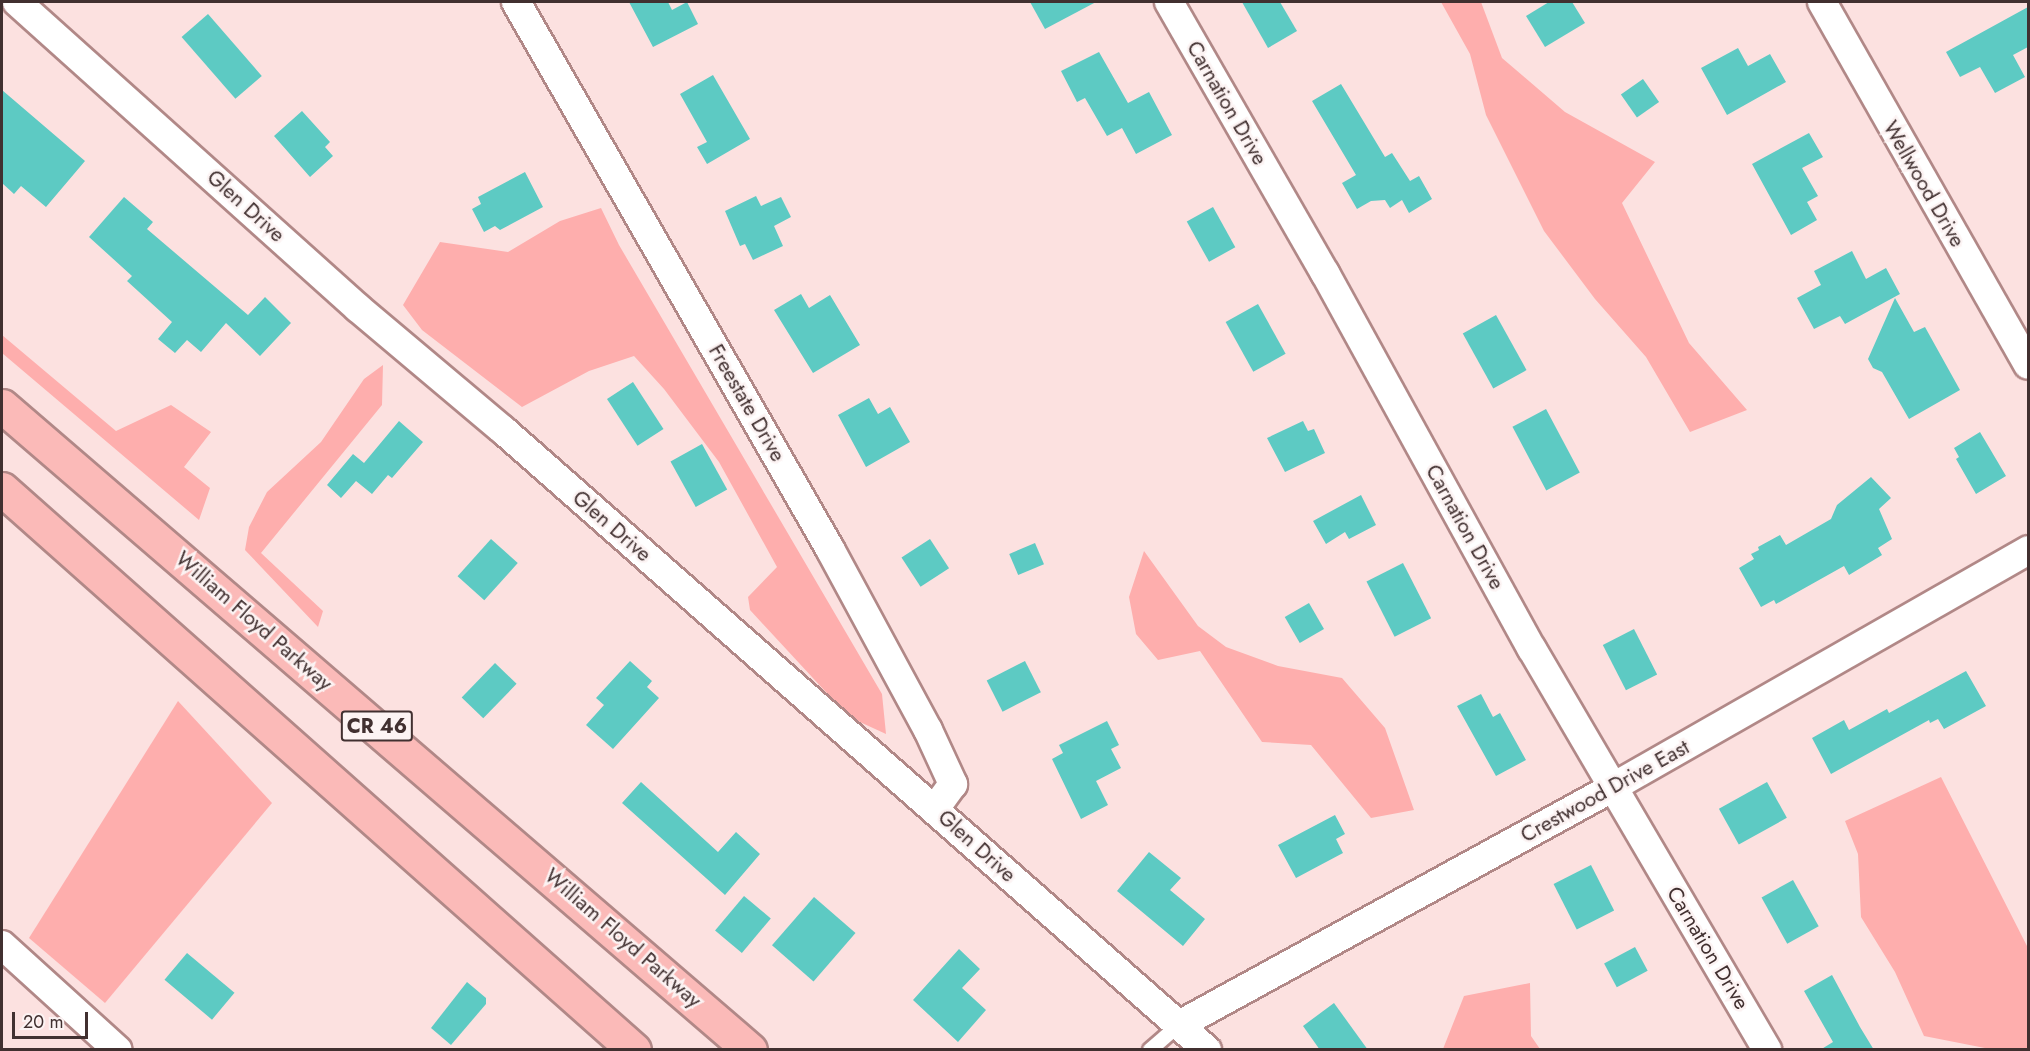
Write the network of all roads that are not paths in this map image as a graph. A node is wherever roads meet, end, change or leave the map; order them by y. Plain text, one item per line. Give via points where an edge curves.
1 (17, 2) edge
2 (516, 2) edge
3 (1169, 2) edge
4 (1822, 2) edge
5 (2028, 365) edge
6 (2, 406) edge
7 (2, 489) edge
8 (2028, 550) edge
9 (1615, 786) junction
10 (935, 809) junction
11 (2, 945) edge
12 (1179, 1025) junction
13 (118, 1050) edge
14 (634, 1050) edge
15 (750, 1050) edge
16 (1150, 1050) edge
17 (1208, 1050) edge
18 (1767, 1050) edge

1 - 10 street, Glen Drive via 358,308
2 - 10 street, Freestate Drive via 830,549 928,730 953,784
3 - 9 street, Carnation Drive via 1532,649
4 - 5 street, Wellwood Drive
6 - 15 highway, William Floyd Parkway / CR 46
7 - 14 highway
8 - 9 street, Crestwood Drive East
9 - 12 street, Crestwood Drive East
9 - 18 street, Carnation Drive
10 - 12 street, Glen Drive
11 - 13 street
12 - 16 lane
12 - 17 street, Glen Drive

